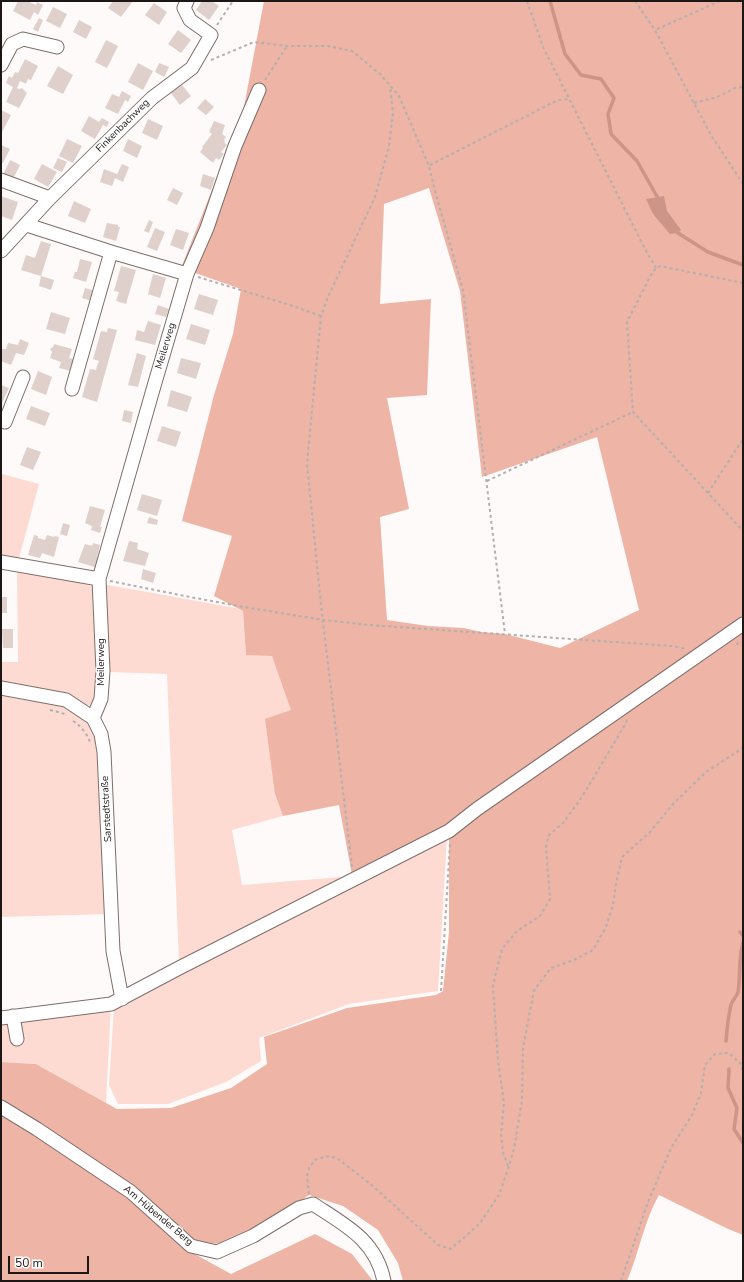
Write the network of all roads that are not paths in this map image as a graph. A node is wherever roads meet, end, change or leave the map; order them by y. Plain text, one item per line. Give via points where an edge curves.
1 (187, 1) edge
2 (57, 47) dead end
3 (1, 65) edge
4 (259, 90) road end
5 (1, 180) edge
6 (50, 198) junction
7 (27, 225) junction
8 (1, 251) edge
9 (111, 252) junction
10 (187, 274) junction
11 (23, 377) dead end
12 (72, 389) dead end
13 (1, 421) edge
14 (1, 562) edge
15 (99, 579) junction
16 (743, 624) edge
17 (1, 688) edge
18 (93, 718) junction
19 (122, 999) junction
20 (7, 1017) edge
21 (17, 1039) dead end
22 (1, 1107) edge
23 (384, 1281) edge

1 - 6 street, Finkenbachweg via 184,8 190,20 211,35 192,68 152,98
2 - 3 street via 23,39 12,44
4 - 10 street, Meilerweg
5 - 6 street
6 - 7 street, Finkenbachweg
7 - 8 street, Finkenbachweg
7 - 9 street
9 - 10 street
9 - 12 street
10 - 15 street, Meilerweg
11 - 13 street via 5,422
14 - 15 street
15 - 18 street, Meilerweg via 103,671 101,699
16 - 19 street via 631,700 451,830
17 - 18 street via 66,700
18 - 19 street, Sarstedtstraße via 101,734 104,752 113,951
19 - 20 street via 111,1004
20 - 21 street
22 - 23 street, Am Hübender Berg via 131,1192 191,1246 218,1252 253,1236 299,1208 313,1204 366,1242 377,1258

